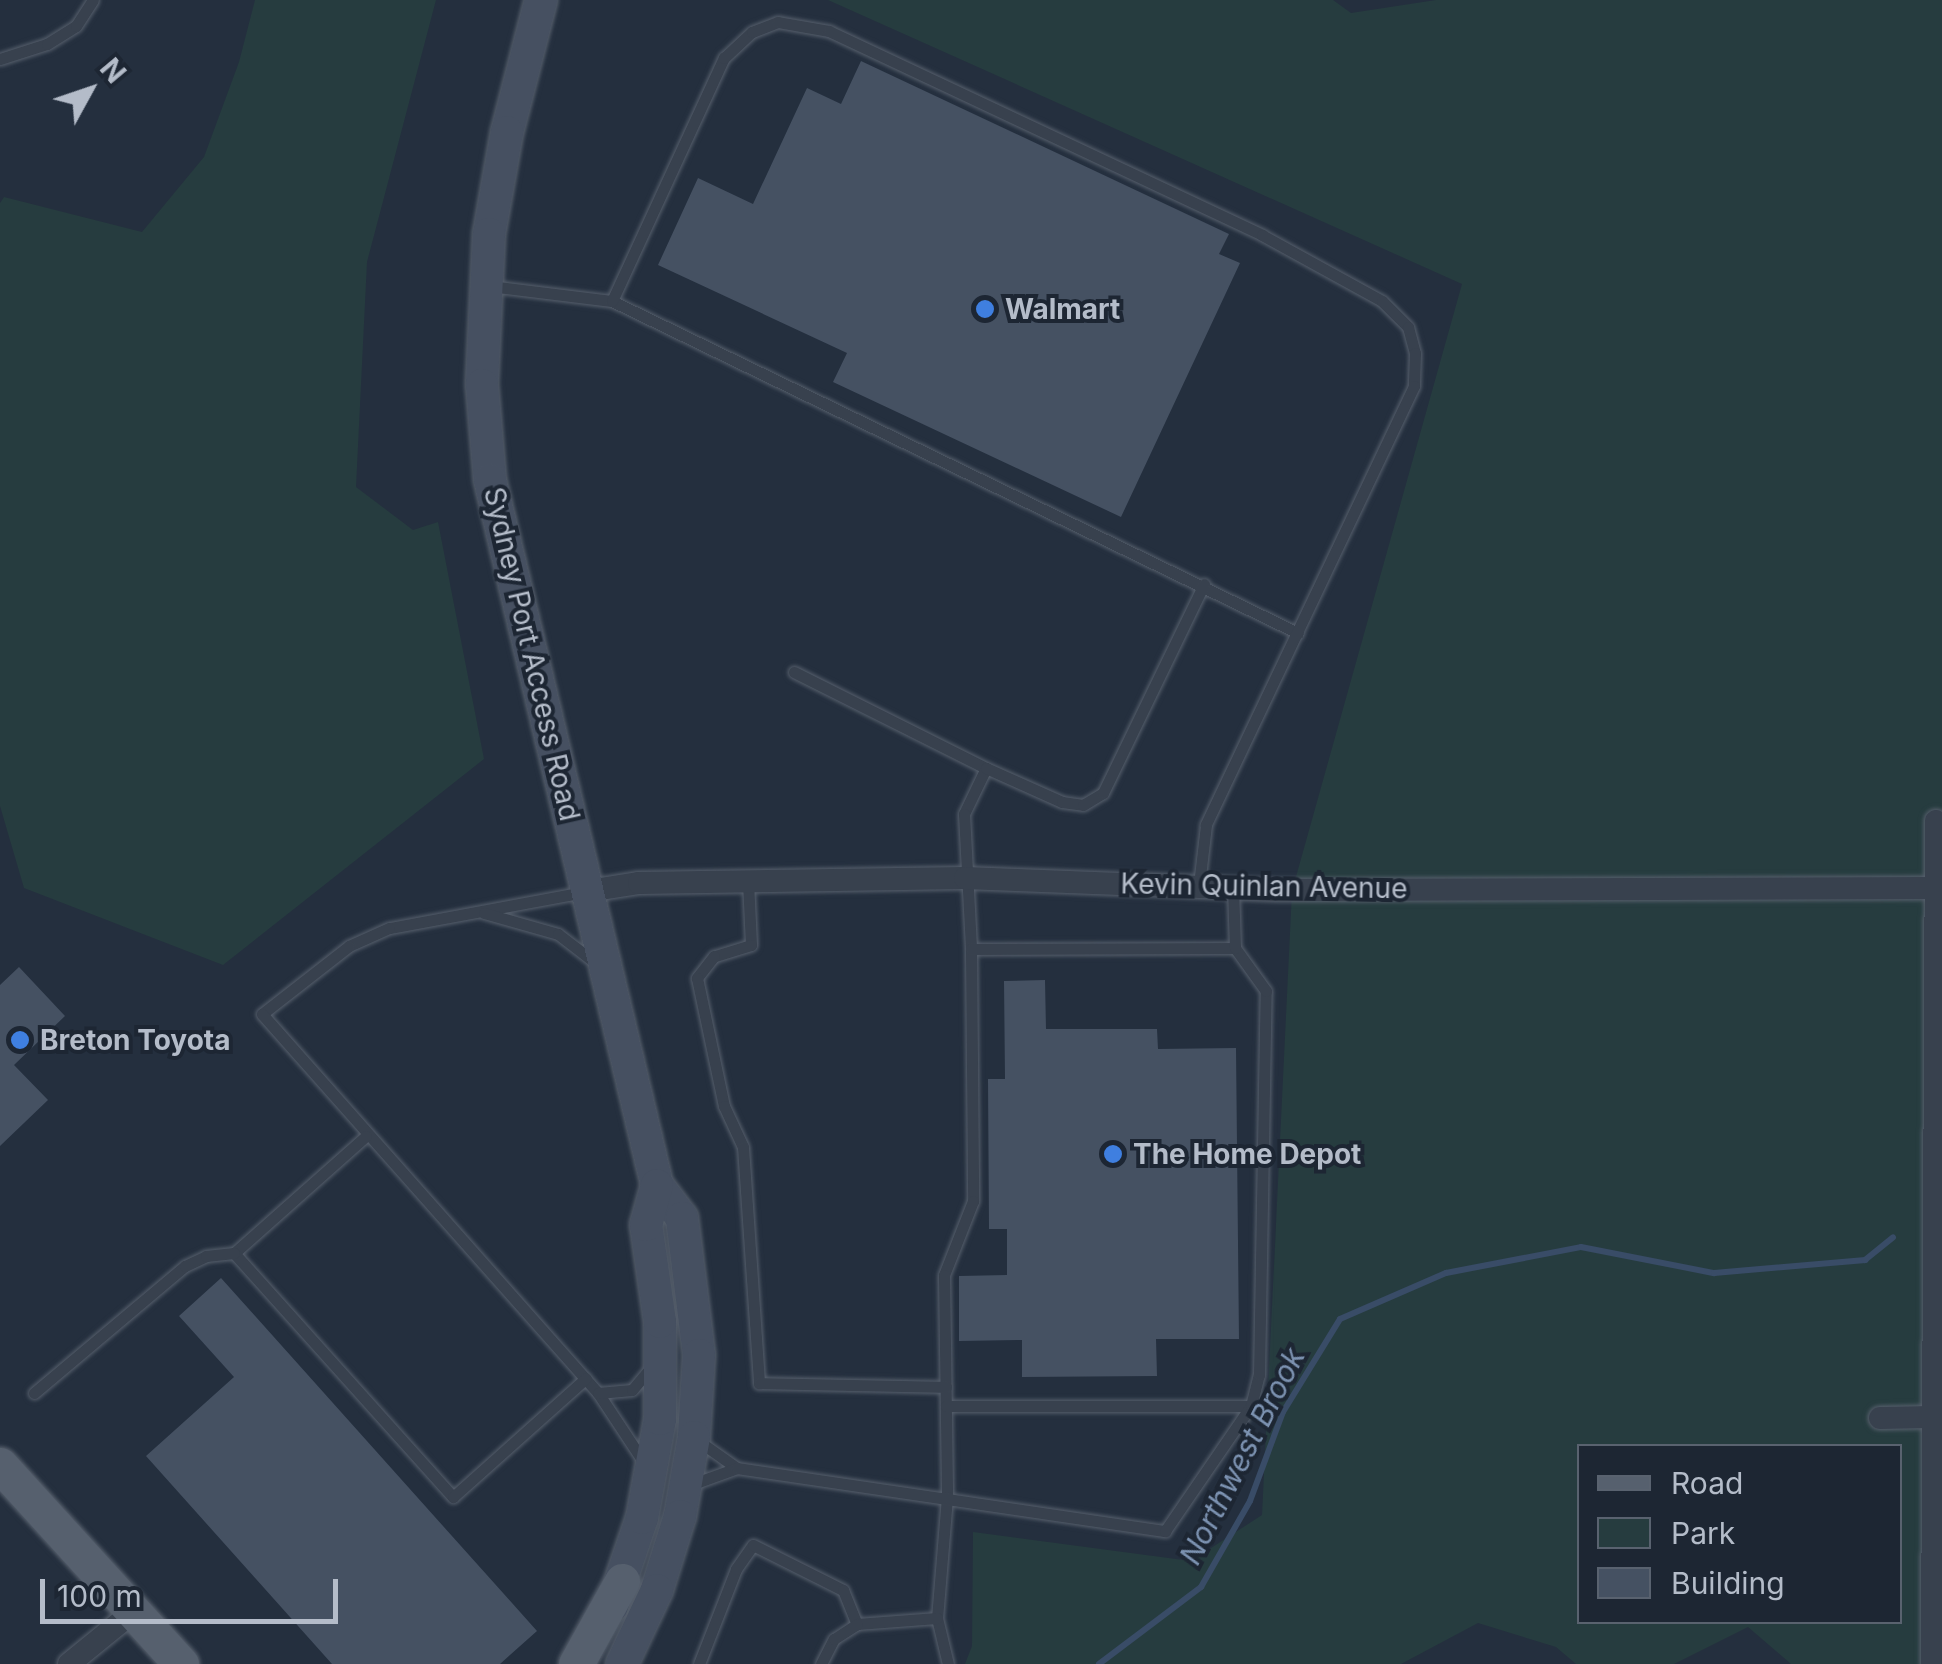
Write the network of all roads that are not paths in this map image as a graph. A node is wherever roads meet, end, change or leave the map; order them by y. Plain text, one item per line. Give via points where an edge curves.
1 (93, 0) edge
2 (541, 0) edge
3 (0, 58) edge
4 (484, 285) junction
5 (612, 301) junction
6 (1204, 584) junction
7 (1298, 633) junction
8 (794, 672) dead end
9 (986, 768) junction
10 (1936, 821) dead end
11 (965, 878) junction
12 (748, 881) junction
13 (1199, 885) junction
14 (1233, 888) junction
15 (1939, 888) edge
16 (588, 891) junction
17 (480, 912) junction
18 (971, 948) junction
19 (1235, 948) junction
20 (606, 970) junction
21 (366, 1136) junction
22 (658, 1185) junction
23 (234, 1253) junction
24 (662, 1352) junction
25 (586, 1378) junction
26 (946, 1387) junction
27 (598, 1392) junction
28 (34, 1394) dead end
29 (946, 1406) junction
30 (1251, 1406) junction
31 (1880, 1418) dead end
32 (1932, 1418) junction
33 (694, 1438) junction
34 (0, 1465) edge
35 (737, 1468) junction
36 (650, 1484) junction
37 (686, 1487) junction
38 (947, 1497) junction
39 (622, 1580) junction
40 (134, 1611) junction
41 (937, 1618) junction
42 (856, 1624) junction
43 (69, 1664) edge
44 (181, 1664) edge
45 (576, 1664) edge
46 (587, 1664) edge
47 (622, 1664) edge
48 (698, 1664) edge
49 (821, 1664) edge
50 (948, 1664) edge
51 (1932, 1664) edge

1 - 3 lane via 76,26
2 - 4 main road, Sydney Port Access Road via 497,183
4 - 5 lane
4 - 16 main road, Sydney Port Access Road via 482,384 490,480
5 - 6 lane
5 - 7 lane via 724,58 752,32 778,22 828,32 1262,236 1382,302 1408,327 1415,353 1414,386
6 - 7 lane
6 - 9 lane via 1103,794 1083,804 1062,802
7 - 13 lane via 1206,825
8 - 9 lane
9 - 11 lane via 964,814
10 - 15 street
11 - 12 street, Kevin Quinlan Avenue
11 - 13 street, Kevin Quinlan Avenue
11 - 18 lane
12 - 16 street, Kevin Quinlan Avenue
12 - 26 lane via 751,945 714,956 697,978 724,1106 743,1147 759,1384
13 - 14 street, Kevin Quinlan Avenue
14 - 15 street, Kevin Quinlan Avenue
14 - 19 lane
15 - 32 street
16 - 17 lane
16 - 20 main road, Sydney Port Access Road
17 - 20 lane via 558,934
17 - 21 lane via 389,928 349,946 262,1014
18 - 19 lane
18 - 26 lane via 972,1201 944,1275
19 - 30 lane via 1266,991 1259,1375
20 - 22 main road, Sydney Port Access Road
21 - 23 lane
21 - 25 lane
22 - 24 main road, Sydney Port Access Road via 646,1224
22 - 33 main road, Sydney Port Access Road via 682,1218 690,1270 698,1354
23 - 25 lane via 453,1498
23 - 28 lane via 185,1266
24 - 27 lane via 632,1390
24 - 36 main road, Sydney Port Access Road
25 - 27 lane
26 - 29 lane
27 - 36 lane via 631,1437
29 - 30 lane
29 - 38 lane
30 - 38 lane via 1165,1531
31 - 32 street
32 - 51 street
33 - 35 lane
33 - 37 main road, Sydney Port Access Road
34 - 40 main road
35 - 37 lane
35 - 38 lane
36 - 39 main road, Sydney Port Access Road
37 - 47 main road, Sydney Port Access Road via 657,1590
38 - 41 lane
39 - 45 main road
39 - 46 main road
40 - 43 street
40 - 44 main road
41 - 42 lane
41 - 50 lane
42 - 48 lane via 843,1590 753,1544 736,1569
42 - 49 lane via 834,1639

